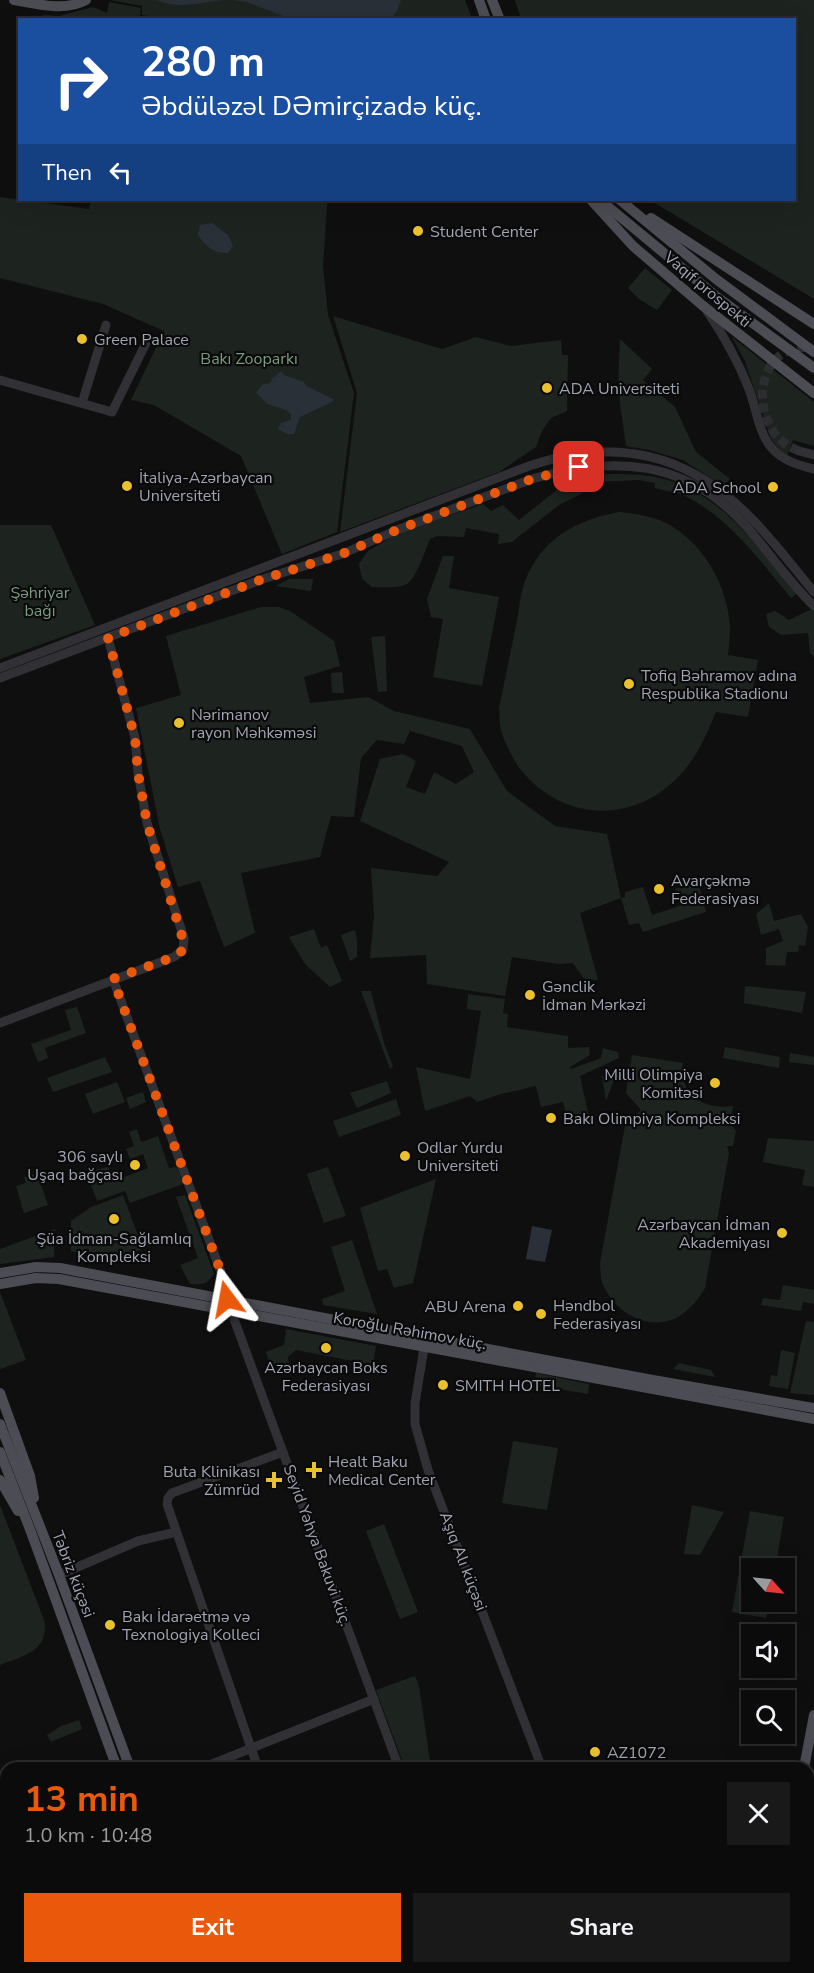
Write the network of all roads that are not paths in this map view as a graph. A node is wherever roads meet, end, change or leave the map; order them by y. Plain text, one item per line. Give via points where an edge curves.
1 (14, 0) edge
2 (479, 0) edge
3 (492, 0) edge
4 (82, 2) edge
5 (485, 18) edge
6 (499, 18) edge
7 (592, 201) edge
8 (601, 201) edge
9 (622, 201) edge
10 (623, 201) edge
11 (702, 304) junction
12 (814, 324) edge
13 (106, 325) dead end
14 (148, 339) dead end
15 (814, 352) edge
16 (814, 368) edge
17 (0, 380) edge
18 (814, 393) edge
19 (82, 403) junction
20 (603, 451) junction
21 (799, 451) tunnel mouth
22 (814, 455) edge
23 (603, 465) junction
24 (814, 469) edge
25 (325, 545) junction
26 (330, 558) junction
27 (814, 592) edge
28 (814, 606) edge
29 (108, 638) junction
30 (0, 668) edge
31 (0, 678) edge
32 (113, 979) junction
33 (0, 1023) edge
34 (0, 1273) edge
35 (0, 1284) edge
36 (227, 1299) junction
37 (235, 1317) junction
38 (424, 1348) junction
39 (0, 1393) edge
40 (814, 1402) edge
41 (785, 1403) junction
42 (814, 1408) edge
43 (814, 1419) edge
44 (0, 1424) edge
45 (0, 1452) edge
46 (283, 1452) junction
47 (0, 1480) edge
48 (36, 1530) junction
49 (176, 1532) junction
50 (59, 1575) junction
51 (374, 1699) junction
52 (814, 1715) edge
53 (251, 1748) junction
54 (115, 1762) edge
55 (128, 1762) edge
56 (217, 1762) edge
57 (256, 1762) edge
58 (397, 1762) edge
59 (540, 1762) edge
60 (805, 1762) edge

1 - 4 main road via 66,7
2 - 5 main road
3 - 6 main road
7 - 11 main road, Vaqif prospekti via 633,246
8 - 16 main road, Vaqif prospekti via 717,297
9 - 15 main road, Vaqif prospekti
10 - 12 main road, Vaqif prospekti
11 - 18 main road, Vaqif prospekti
11 - 24 street via 734,354 768,443 790,462
13 - 19 street
14 - 19 street via 112,412
17 - 19 street
20 - 23 street
20 - 25 street via 538,463
20 - 27 street via 631,453 694,473 752,519
21 - 22 street
23 - 26 street via 577,467 532,479
23 - 28 street via 639,467 691,482 745,525
25 - 26 street
25 - 30 street
26 - 29 street
29 - 31 street
29 - 32 street via 135,738 147,823 184,938 183,950 174,957
32 - 33 street
32 - 36 street via 222,1275
34 - 36 main road, Koroğlu Rəhimov küç. via 50,1267
35 - 37 main road, Koroğlu Rəhimov küç. via 49,1278
36 - 41 main road, Koroğlu Rəhimov küç.
37 - 38 main road, Koroğlu Rəhimov küç.
37 - 46 street, Seyid Yəhya Bakuvi küç.
38 - 43 main road, Koroğlu Rəhimov küç.
38 - 59 street, Aşıq Alı küçəsi via 415,1424 428,1470
39 - 48 main road via 30,1476
40 - 41 main road
41 - 42 main road, Koroğlu Rəhimov küç.
44 - 48 main road, Təbriz küçəsi
45 - 48 main road, Təbriz küçəsi
46 - 49 street via 172,1493 167,1504
46 - 51 street, Seyid Yəhya Bakuvi küç.
47 - 48 main road
48 - 50 main road, Təbriz küçəsi
48 - 54 main road, Təbriz küçəsi
49 - 50 street via 138,1541
49 - 53 street
50 - 55 main road, Təbriz küçəsi
51 - 53 street
51 - 58 street, Seyid Yəhya Bakuvi küç.
52 - 60 main road
53 - 56 street
53 - 57 street

